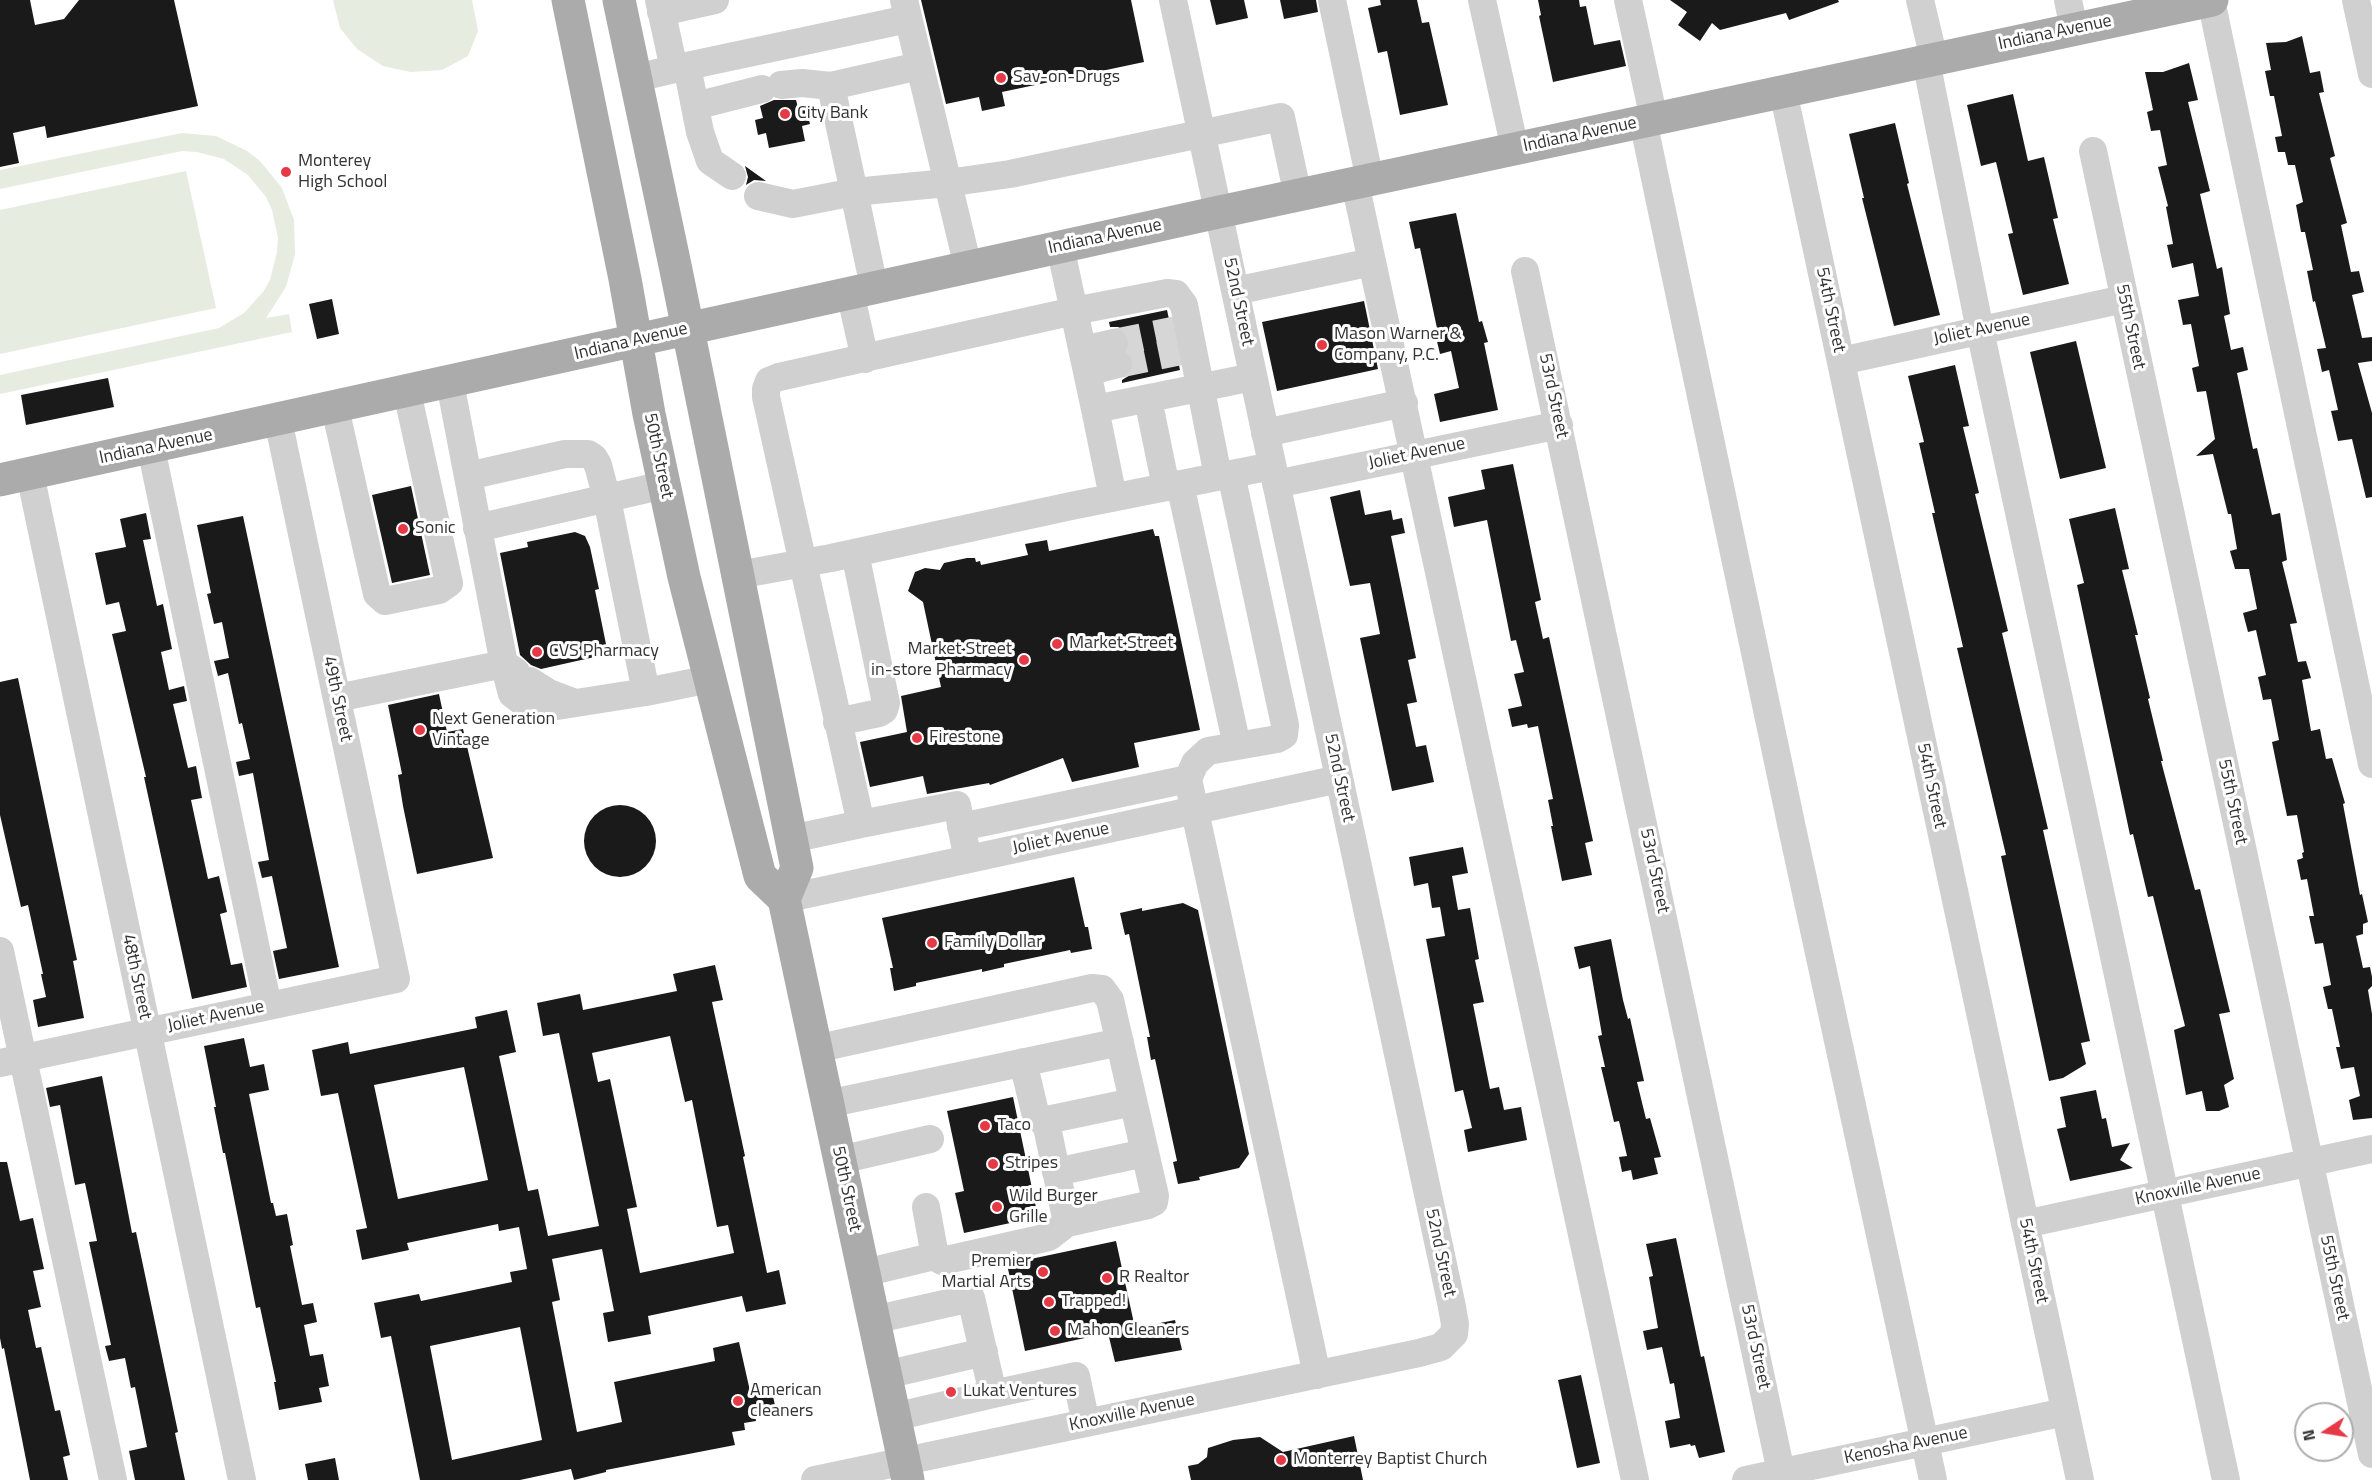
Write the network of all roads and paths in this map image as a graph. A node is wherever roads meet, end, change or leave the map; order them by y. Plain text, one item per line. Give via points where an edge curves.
1 (568, 0) edge
2 (619, 0) edge
3 (715, 0) edge
4 (1173, 0) edge
5 (1332, 0) edge
6 (1482, 0) edge
7 (1628, 0) edge
8 (1920, 0) edge
9 (2211, 0) edge
10 (2356, 0) edge
11 (660, 6) edge
12 (906, 10) edge
13 (2071, 15) edge
14 (742, 54) junction
15 (1930, 60) junction
16 (919, 66) junction
17 (680, 67) junction
18 (2372, 74) edge
19 (636, 78) junction
20 (831, 86) junction
21 (765, 89) junction
22 (1784, 91) junction
23 (695, 106) junction
24 (1649, 120) junction
25 (1202, 134) junction
26 (1515, 149) junction
27 (2092, 151) dead end
28 (732, 176) dead end
29 (1363, 181) junction
30 (947, 183) junction
31 (854, 192) junction
32 (758, 196) dead end
33 (1298, 196) junction
34 (1219, 212) junction
35 (1060, 246) junction
36 (1372, 262) junction
37 (968, 267) junction
38 (1525, 271) dead end
39 (862, 290) junction
40 (1235, 291) junction
41 (2124, 299) junction
42 (1074, 311) junction
43 (688, 329) junction
44 (1980, 330) junction
45 (636, 341) junction
46 (1116, 354) tunnel mouth
47 (865, 359) junction
48 (1085, 361) junction
49 (1841, 361) junction
50 (1253, 377) junction
51 (450, 383) junction
52 (1199, 388) junction
53 (407, 392) junction
54 (1148, 399) junction
55 (1404, 404) junction
56 (335, 408) junction
57 (1095, 410) junction
58 (278, 420) junction
59 (1559, 425) junction
60 (1265, 433) junction
61 (151, 448) junction
62 (1415, 455) junction
63 (466, 466) junction
64 (423, 467) junction
65 (1224, 475) junction
66 (1274, 475) junction
67 (15, 477) edge
68 (664, 485) junction
69 (1173, 485) junction
70 (1113, 497) junction
71 (607, 499) junction
72 (477, 528) junction
73 (855, 553) junction
74 (802, 563) junction
75 (738, 575) junction
76 (517, 673) junction
77 (710, 680) junction
78 (646, 692) junction
79 (337, 698) junction
80 (837, 722) junction
81 (1236, 746) junction
82 (2372, 764) edge
83 (1188, 779) junction
84 (1339, 779) junction
85 (1195, 810) junction
86 (861, 824) junction
87 (961, 827) junction
88 (791, 839) junction
89 (968, 859) junction
90 (784, 899) junction
91 (0, 951) edge
92 (396, 979) joint
93 (268, 1006) junction
94 (147, 1032) junction
95 (1119, 1042) junction
96 (816, 1049) junction
97 (11, 1060) edge
98 (1023, 1062) junction
99 (1133, 1102) junction
100 (827, 1104) junction
101 (1042, 1121) junction
102 (930, 1138) dead end
103 (2372, 1149) edge
104 (1145, 1153) junction
105 (840, 1160) junction
106 (2310, 1163) junction
107 (1056, 1172) junction
108 (2165, 1194) junction
109 (926, 1207) dead end
110 (1067, 1223) junction
111 (2025, 1224) junction
112 (935, 1256) junction
113 (864, 1273) junction
114 (873, 1320) junction
115 (1448, 1342) joint
116 (984, 1352) junction
117 (885, 1375) junction
118 (1317, 1375) junction
119 (993, 1394) junction
120 (2065, 1412) junction
121 (894, 1417) junction
122 (1086, 1423) junction
123 (1925, 1442) junction
124 (2372, 1454) edge
125 (905, 1471) edge
126 (1781, 1472) junction
127 (1817, 1473) edge
128 (113, 1480) edge
129 (242, 1480) edge
130 (815, 1480) edge
131 (1635, 1480) edge
132 (1746, 1480) edge
133 (1933, 1480) edge
134 (2080, 1480) edge
135 (2226, 1480) edge

1 - 45 main road, 50th Street
2 - 19 main road
3 - 11 street
4 - 25 street, 52nd Street
5 - 29 street
6 - 26 street
7 - 24 street
8 - 15 street
9 - 13 main road, Indiana Avenue
9 - 82 street
10 - 18 street
11 - 17 street
12 - 14 street
12 - 16 street
13 - 15 main road, Indiana Avenue
14 - 17 street
14 - 21 street
15 - 22 main road, Indiana Avenue
15 - 44 street
16 - 20 street
16 - 30 street
17 - 19 street
17 - 23 street
19 - 43 main road
20 - 21 street via 802,83
20 - 31 street
21 - 23 street
22 - 24 main road, Indiana Avenue
22 - 49 street, 54th Street
23 - 28 street via 710,161
24 - 26 main road, Indiana Avenue
24 - 123 street via 1787,805
25 - 30 street via 1010,174
25 - 33 street via 1281,117
25 - 34 street, 52nd Street
26 - 29 main road, Indiana Avenue
27 - 41 street, 55th Street
29 - 33 main road, Indiana Avenue
29 - 36 street
30 - 31 street
30 - 37 street
31 - 32 street via 793,204
31 - 39 street
33 - 34 main road, Indiana Avenue
34 - 35 main road, Indiana Avenue
34 - 40 street, 52nd Street
35 - 37 main road, Indiana Avenue
35 - 42 street
36 - 40 street
36 - 55 street
37 - 39 main road, Indiana Avenue
38 - 59 street, 53rd Street
39 - 43 main road, Indiana Avenue
39 - 47 street
40 - 50 street, 52nd Street
41 - 44 street, Joliet Avenue
41 - 106 street, 55th Street
42 - 47 street
42 - 48 street
42 - 52 street via 1176,294 1184,305 1184,340
43 - 45 main road, Indiana Avenue
43 - 75 main road
44 - 49 street, Joliet Avenue
44 - 108 street
45 - 51 main road, Indiana Avenue
45 - 68 main road, 50th Street
46 - 48 street
47 - 74 street via 779,377 769,381 766,389
48 - 57 street
49 - 111 street, 54th Street
50 - 52 street
50 - 60 street, 52nd Street
51 - 53 main road, Indiana Avenue
51 - 63 street
52 - 54 street
52 - 65 street
53 - 56 main road, Indiana Avenue
53 - 64 street
54 - 57 street
54 - 69 street
55 - 60 street
55 - 62 street
56 - 58 main road, Indiana Avenue
56 - 64 street via 377,594 386,601 439,590 449,583
57 - 70 street
58 - 61 main road, Indiana Avenue
58 - 79 street, 49th Street
59 - 62 street, Joliet Avenue
59 - 126 street, 53rd Street
60 - 66 street, 52nd Street
61 - 67 main road, Indiana Avenue
61 - 93 street
62 - 66 street, Joliet Avenue
62 - 131 street
63 - 64 street
63 - 71 street via 588,454 598,465
63 - 72 street
65 - 66 street, Joliet Avenue
65 - 69 street, Joliet Avenue
65 - 81 street via 1285,725 1284,735 1277,739
66 - 84 street, 52nd Street
67 - 94 street, 48th Street
68 - 71 street
68 - 77 main road, 50th Street
69 - 70 street, Joliet Avenue
69 - 81 street
70 - 73 street, Joliet Avenue
71 - 72 street
71 - 78 street
72 - 76 street
73 - 74 street, Joliet Avenue
73 - 80 street via 886,703 879,713
74 - 75 street, Joliet Avenue
74 - 80 street
75 - 88 main road
76 - 78 street via 512,694 529,708
76 - 79 street
77 - 78 street
77 - 90 main road, 50th Street via 760,876
79 - 92 street, 49th Street
80 - 86 street
81 - 83 street via 1208,751
83 - 85 street
83 - 87 street
84 - 85 street, Joliet Avenue
84 - 115 street, 52nd Street via 1451,1302 1455,1324
85 - 89 street, Joliet Avenue
85 - 118 street
86 - 87 street via 957,805
86 - 88 street
87 - 89 street
88 - 90 main road via 797,868
89 - 90 street, Joliet Avenue
90 - 96 main road, 50th Street
91 - 97 street
92 - 93 street, Joliet Avenue
93 - 94 street, Joliet Avenue
94 - 97 street, Joliet Avenue
94 - 129 street, 48th Street
95 - 96 street via 1110,1000 1102,989 1092,988
95 - 98 street
95 - 99 street
96 - 100 main road, 50th Street
97 - 128 street
98 - 100 street
98 - 101 street via 1035,1112
99 - 101 street
99 - 104 street
100 - 105 main road, 50th Street
101 - 107 street via 1047,1127
102 - 105 street
103 - 106 street, Knoxville Avenue
104 - 107 street
104 - 110 street via 1154,1202
105 - 113 main road, 50th Street
106 - 108 street, Knoxville Avenue
106 - 124 street, 55th Street
107 - 110 street
108 - 111 street, Knoxville Avenue
108 - 135 street
109 - 112 street
110 - 112 street via 1049,1238 942,1261
111 - 120 street, 54th Street
112 - 113 street
113 - 114 main road, 50th Street
114 - 116 street via 971,1298
114 - 117 main road, 50th Street
115 - 118 street, Knoxville Avenue via 1419,1353
116 - 117 street
116 - 119 street
117 - 121 main road, 50th Street
118 - 122 street, Knoxville Avenue
119 - 121 street
119 - 122 street via 1076,1376
120 - 123 street, Kenosha Avenue
120 - 134 street, 54th Street
121 - 125 main road, 50th Street
122 - 125 street, Knoxville Avenue
123 - 127 street, Kenosha Avenue
123 - 133 street
125 - 130 street, Knoxville Avenue
126 - 127 street, Kenosha Avenue
126 - 132 street, Kenosha Avenue

